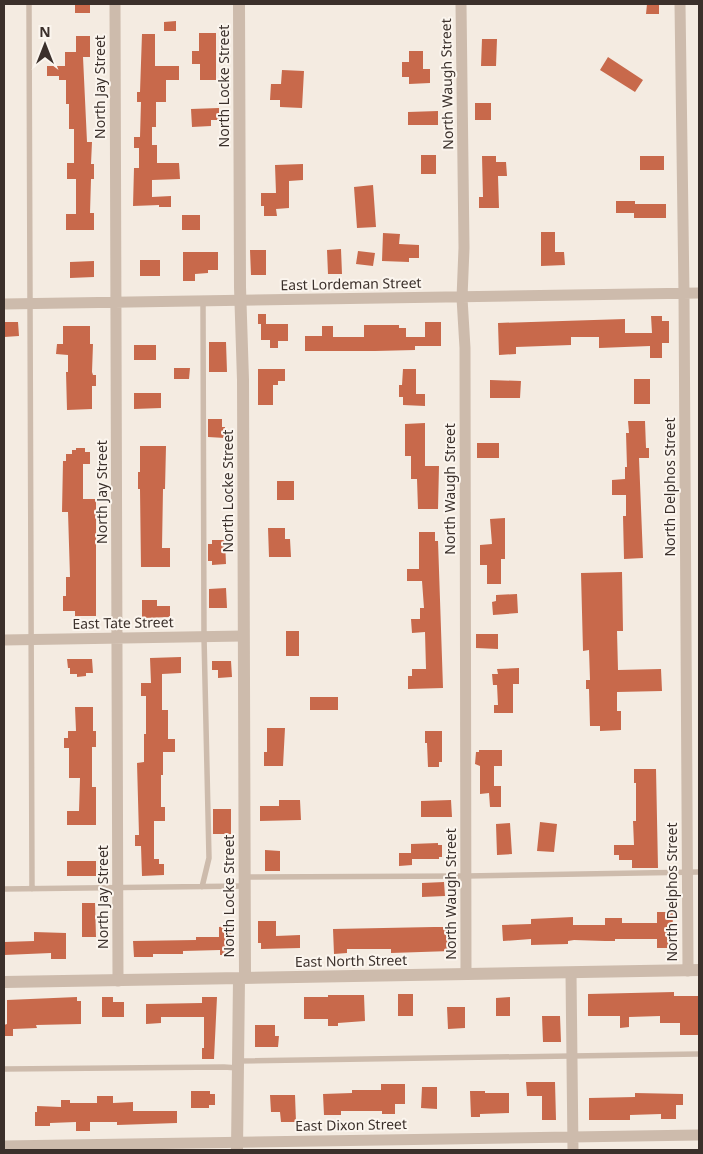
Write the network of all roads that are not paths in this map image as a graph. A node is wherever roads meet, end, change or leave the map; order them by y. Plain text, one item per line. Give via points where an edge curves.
1 (29, 4) edge
2 (114, 4) edge
3 (239, 4) edge
4 (461, 4) edge
5 (680, 4) edge
6 (699, 293) edge
7 (684, 294) junction
8 (462, 298) junction
9 (240, 300) junction
10 (203, 301) junction
11 (116, 302) junction
12 (4, 304) edge
13 (31, 304) junction
14 (243, 636) junction
15 (204, 637) junction
16 (117, 638) junction
17 (4, 640) edge
18 (31, 640) junction
19 (693, 872) edge
20 (466, 876) junction
21 (244, 881) junction
22 (202, 887) junction
23 (118, 888) junction
24 (4, 889) edge
25 (32, 889) junction
26 (694, 970) edge
27 (571, 973) junction
28 (466, 974) junction
29 (242, 978) junction
30 (118, 980) junction
31 (4, 982) edge
32 (699, 1054) edge
33 (572, 1056) junction
34 (238, 1065) junction
35 (4, 1069) edge
36 (699, 1134) edge
37 (573, 1136) junction
38 (4, 1146) edge
39 (237, 1146) edge
40 (573, 1150) edge

1 - 13 lane
2 - 11 street, North Jay Street
3 - 9 street, North Locke Street
4 - 8 street, North Waugh Street
5 - 7 street, North Delphos Street
6 - 7 street, East Lordeman Street
7 - 8 street, East Lordeman Street
7 - 19 street, North Delphos Street
8 - 9 street, East Lordeman Street
8 - 20 street, North Waugh Street via 465,348
9 - 10 street, East Lordeman Street
9 - 14 street, North Locke Street
10 - 11 street, East Lordeman Street
10 - 15 lane
11 - 13 street, East Lordeman Street
11 - 16 street, North Jay Street
12 - 13 street, East Lordeman Street
13 - 18 lane
14 - 15 street, East Tate Street
14 - 21 street, North Locke Street
15 - 16 street, East Tate Street
15 - 22 lane via 208,858
16 - 18 street, East Tate Street
16 - 23 street, North Jay Street
17 - 18 street, East Tate Street
18 - 25 lane
19 - 20 lane
19 - 26 street, North Delphos Street
20 - 21 lane
20 - 28 street, North Waugh Street
21 - 22 lane
21 - 29 street, North Locke Street
22 - 23 lane
23 - 25 lane
23 - 30 street, North Jay Street
24 - 25 lane
26 - 27 street, East North Street
27 - 28 street, East North Street
27 - 33 street
28 - 29 street, East North Street
29 - 30 street, East North Street
29 - 34 street, North Locke Street
30 - 31 street, East North Street
32 - 33 lane
33 - 34 lane
33 - 37 street
34 - 35 lane
34 - 39 street, North Locke Street
36 - 37 street, East Dixon Street
37 - 39 street, East Dixon Street
37 - 40 street
38 - 39 street, East Dixon Street

